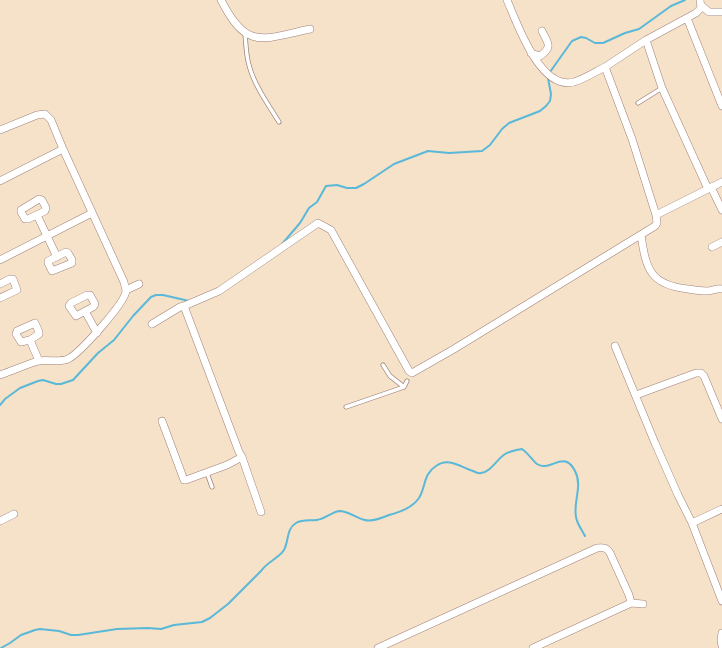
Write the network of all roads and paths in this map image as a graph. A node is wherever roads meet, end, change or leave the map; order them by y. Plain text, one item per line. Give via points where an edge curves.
1 (221, 0) edge
2 (507, 0) edge
3 (701, 3) edge
4 (722, 12) edge
5 (687, 18) junction
6 (310, 29) dead end
7 (542, 31) dead end
8 (245, 34) junction
9 (646, 40) junction
10 (531, 53) junction
11 (605, 67) junction
12 (662, 88) junction
13 (638, 103) dead end
14 (722, 106) edge
15 (279, 122) dead end
16 (0, 130) edge
17 (63, 149) junction
18 (0, 181) edge
19 (722, 182) edge
20 (709, 188) junction
21 (722, 210) edge
22 (92, 212) junction
23 (37, 215) dead end
24 (656, 215) junction
25 (641, 235) junction
26 (47, 236) junction
27 (722, 242) edge
28 (712, 247) dead end
29 (57, 257) dead end
30 (0, 260) edge
31 (1, 282) edge
32 (138, 284) dead end
33 (722, 289) edge
34 (126, 290) junction
35 (0, 298) edge
36 (184, 306) junction
37 (85, 311) dead end
38 (152, 324) dead end
39 (96, 333) junction
40 (30, 340) dead end
41 (615, 346) dead end
42 (39, 361) junction
43 (383, 365) dead end
44 (0, 375) edge
45 (407, 381) dead end
46 (404, 387) junction
47 (636, 395) junction
48 (346, 407) dead end
49 (722, 419) edge
50 (162, 421) dead end
51 (242, 457) junction
52 (207, 473) junction
53 (212, 487) dead end
54 (722, 510) edge
55 (261, 512) dead end
56 (14, 514) dead end
57 (0, 521) edge
58 (692, 523) junction
59 (722, 601) edge
60 (631, 604) junction
61 (643, 604) dead end
62 (722, 640) edge
63 (536, 647) edge
64 (378, 648) edge
65 (719, 648) edge

1 - 8 street via 230,18
2 - 10 street
3 - 4 street via 709,12
3 - 5 street via 699,10
5 - 9 street
5 - 14 street
6 - 8 street via 268,38
7 - 10 street via 549,44 548,50 540,56
8 - 15 lane via 248,64 259,90
9 - 11 street
9 - 12 street
10 - 11 street via 553,78 563,82 574,82
11 - 24 street via 632,139
12 - 13 lane
12 - 20 street
16 - 17 street via 37,115 46,114
17 - 18 street
17 - 22 street
19 - 20 street
20 - 21 street
20 - 24 street
22 - 26 street
22 - 34 street
23 - 26 street
24 - 25 street via 655,226
25 - 33 street via 650,270 659,280 684,288 706,291
25 - 36 street via 411,374 331,230 318,223 219,291
26 - 29 street
26 - 30 street
27 - 28 street
31 - 35 street via 12,279 17,290
32 - 34 street
34 - 39 street via 123,298
36 - 38 street
36 - 51 street
37 - 39 street
39 - 42 street via 68,359
40 - 42 street
41 - 47 street
42 - 44 street
43 - 46 lane via 390,376
45 - 46 lane
46 - 48 lane
47 - 49 street via 701,373
47 - 58 street
50 - 52 street via 184,480
51 - 52 street
51 - 55 street
52 - 53 lane
54 - 58 street
56 - 57 street
58 - 59 street
60 - 61 street
60 - 63 street
60 - 64 street via 610,553 602,547
62 - 65 street

